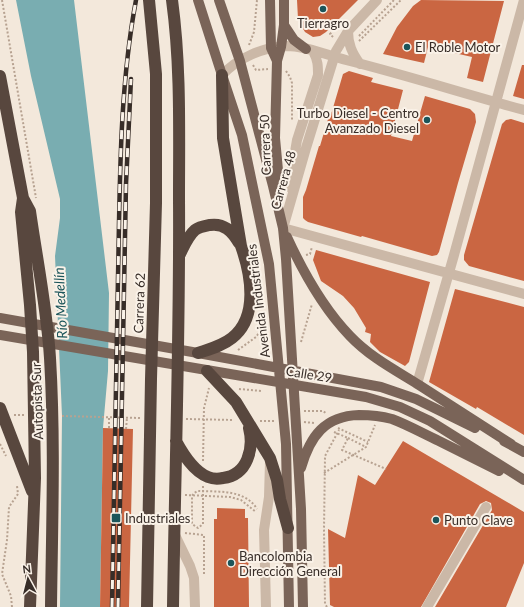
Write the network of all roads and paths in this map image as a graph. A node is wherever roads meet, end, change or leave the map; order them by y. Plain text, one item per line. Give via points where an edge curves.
1 (149, 0) edge
2 (172, 0) edge
3 (198, 0) edge
4 (219, 0) edge
5 (270, 0) edge
6 (284, 0) edge
7 (377, 0) edge
8 (394, 0) edge
9 (401, 0) edge
10 (524, 0) edge
11 (284, 25) junction
12 (348, 31) junction
13 (350, 46) junction
14 (276, 47) junction
15 (310, 50) junction
16 (334, 57) junction
17 (240, 60) junction
18 (360, 64) junction
19 (222, 75) junction
20 (0, 76) edge
21 (496, 102) junction
22 (524, 110) edge
23 (0, 123) edge
24 (13, 138) junction
25 (23, 198) junction
26 (283, 228) junction
27 (241, 246) junction
28 (180, 254) junction
29 (448, 274) junction
30 (524, 294) edge
31 (312, 302) dead end
32 (0, 318) edge
33 (266, 324) dead end
34 (267, 331) dead end
35 (0, 335) edge
36 (300, 345) dead end
37 (198, 353) junction
38 (209, 378) junction
39 (417, 384) junction
40 (233, 391) junction
41 (268, 391) dead end
42 (0, 408) edge
43 (379, 416) junction
44 (109, 417) dead end
45 (126, 418) dead end
46 (204, 419) dead end
47 (248, 422) junction
48 (312, 422) dead end
49 (319, 425) dead end
50 (109, 428) dead end
51 (126, 429) dead end
52 (333, 432) dead end
53 (349, 438) junction
54 (175, 440) junction
55 (368, 442) junction
56 (0, 444) edge
57 (511, 444) junction
58 (366, 447) junction
59 (524, 452) edge
60 (6, 457) dead end
61 (270, 458) junction
62 (386, 469) dead end
63 (324, 473) junction
64 (299, 475) junction
65 (17, 480) dead end
66 (524, 480) edge
67 (524, 483) edge
68 (184, 495) dead end
69 (34, 496) junction
70 (192, 496) dead end
71 (486, 507) dead end
72 (288, 528) junction
73 (179, 534) junction
74 (204, 578) dead end
75 (302, 595) junction
76 (12, 607) edge
77 (30, 607) edge
78 (51, 607) edge
79 (147, 607) edge
80 (173, 607) edge
81 (196, 607) edge
82 (266, 607) edge
83 (289, 607) edge
84 (303, 607) edge
85 (310, 607) edge
86 (327, 607) edge
87 (427, 607) edge

1 - 79 highway, Carrera 62 via 156,74 156,203
2 - 28 highway via 179,75
3 - 19 main road, Avenida Industriales
4 - 17 main road
5 - 14 main road, Carrera 50
6 - 11 main road
7 - 12 street, Carrera 48
8 - 13 path
9 - 13 path via 354,46
10 - 21 street
11 - 14 main road
11 - 15 main road via 294,40
12 - 13 street
12 - 16 street, Carrera 48
13 - 18 street
14 - 15 street via 293,46
14 - 17 street
14 - 26 main road, Carrera 50 via 276,138
15 - 16 street
15 - 26 street, Carrera 48 via 317,58 318,75 297,140
16 - 18 street
16 - 26 street, Carrera 48
17 - 19 street
17 - 26 main road
18 - 21 street
19 - 27 highway via 223,138
19 - 72 main road, Avenida Industriales via 242,134 269,264 286,444
20 - 24 highway, Autopista Sur
21 - 22 street
21 - 29 street
23 - 24 highway
24 - 25 highway, Autopista Sur
25 - 69 highway, Autopista Sur via 21,212 33,352
25 - 78 highway, Autopista Sur via 30,211 50,358 53,459
26 - 29 street
26 - 39 main road via 304,270 350,337 376,358
26 - 64 main road
27 - 28 highway via 234,233 216,224 195,230
27 - 37 highway via 250,290 248,315 233,338 221,346
28 - 54 highway
29 - 30 street
29 - 39 street
31 - 36 path
32 - 37 main road, Calle 29
33 - 34 path
35 - 38 main road, Calle 29
37 - 57 main road, Calle 29 via 398,392
38 - 40 highway
38 - 46 path
38 - 66 main road, Calle 29 via 366,397 400,407 430,421
39 - 57 main road
40 - 41 path
40 - 47 highway via 236,402
42 - 69 highway
43 - 55 path
43 - 64 main road via 351,416 327,423 309,446
43 - 67 main road via 403,424
44 - 50 path
45 - 51 path
47 - 54 highway via 251,435 249,455 239,472 228,478 217,479 199,472
47 - 61 highway
48 - 49 path
52 - 53 path
53 - 58 path
53 - 62 path via 342,450
54 - 73 highway
55 - 58 path
55 - 63 path via 340,430 325,456
56 - 60 path
57 - 59 main road, Calle 29
58 - 63 path
61 - 72 highway
61 - 82 street via 264,530
63 - 86 path
64 - 75 main road
65 - 76 path via 18,494 9,507 2,574 9,587
68 - 70 path via 230,497 241,500 256,512 257,509 245,498 232,493 198,491 194,493
69 - 77 highway, Autopista Sur
71 - 87 street
72 - 83 main road, Avenida Industriales
73 - 74 path via 204,535
73 - 80 highway
73 - 81 street via 194,578
75 - 84 main road
75 - 85 street

